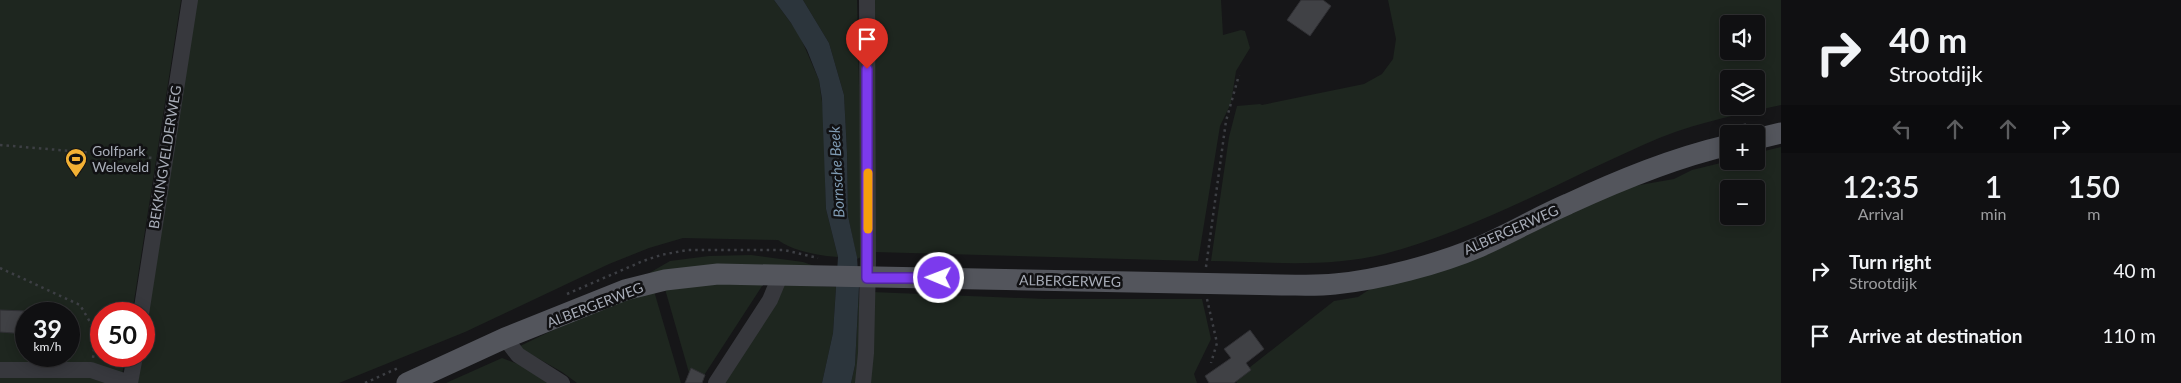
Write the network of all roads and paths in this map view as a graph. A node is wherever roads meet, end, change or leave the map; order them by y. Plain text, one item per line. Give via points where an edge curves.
1 (190, 0) edge
2 (867, 0) edge
3 (1239, 75) dead end
4 (1765, 132) edge
5 (1781, 133) edge
6 (1720, 140) edge
7 (0, 145) edge
8 (165, 159) junction
9 (0, 268) edge
10 (780, 276) junction
11 (864, 278) junction
12 (1204, 284) junction
13 (143, 302) edge
14 (504, 338) junction
15 (1211, 363) dead end
16 (132, 367) edge
17 (0, 370) edge
18 (91, 370) junction
19 (130, 383) edge
20 (407, 383) edge
21 (562, 383) edge
22 (716, 383) edge
23 (863, 383) edge

1 - 8 street, BEKKINGVELDERWEG
2 - 11 street
3 - 12 path via 1226,122
4 - 5 main road
6 - 12 main road, ALBERGERWEG via 1568,204 1478,247 1425,264 1335,284
7 - 8 path
8 - 13 street, BEKKINGVELDERWEG
9 - 18 path via 80,304 96,332
10 - 11 main road, ALBERGERWEG
10 - 14 main road, ALBERGERWEG via 718,274 665,280 625,290
10 - 22 street via 770,300
11 - 12 main road, ALBERGERWEG via 940,271
11 - 23 street via 866,353
12 - 15 path via 1217,342
14 - 20 main road, ALBERGERWEG
14 - 21 street via 518,355
16 - 19 street
17 - 18 street
18 - 19 street

